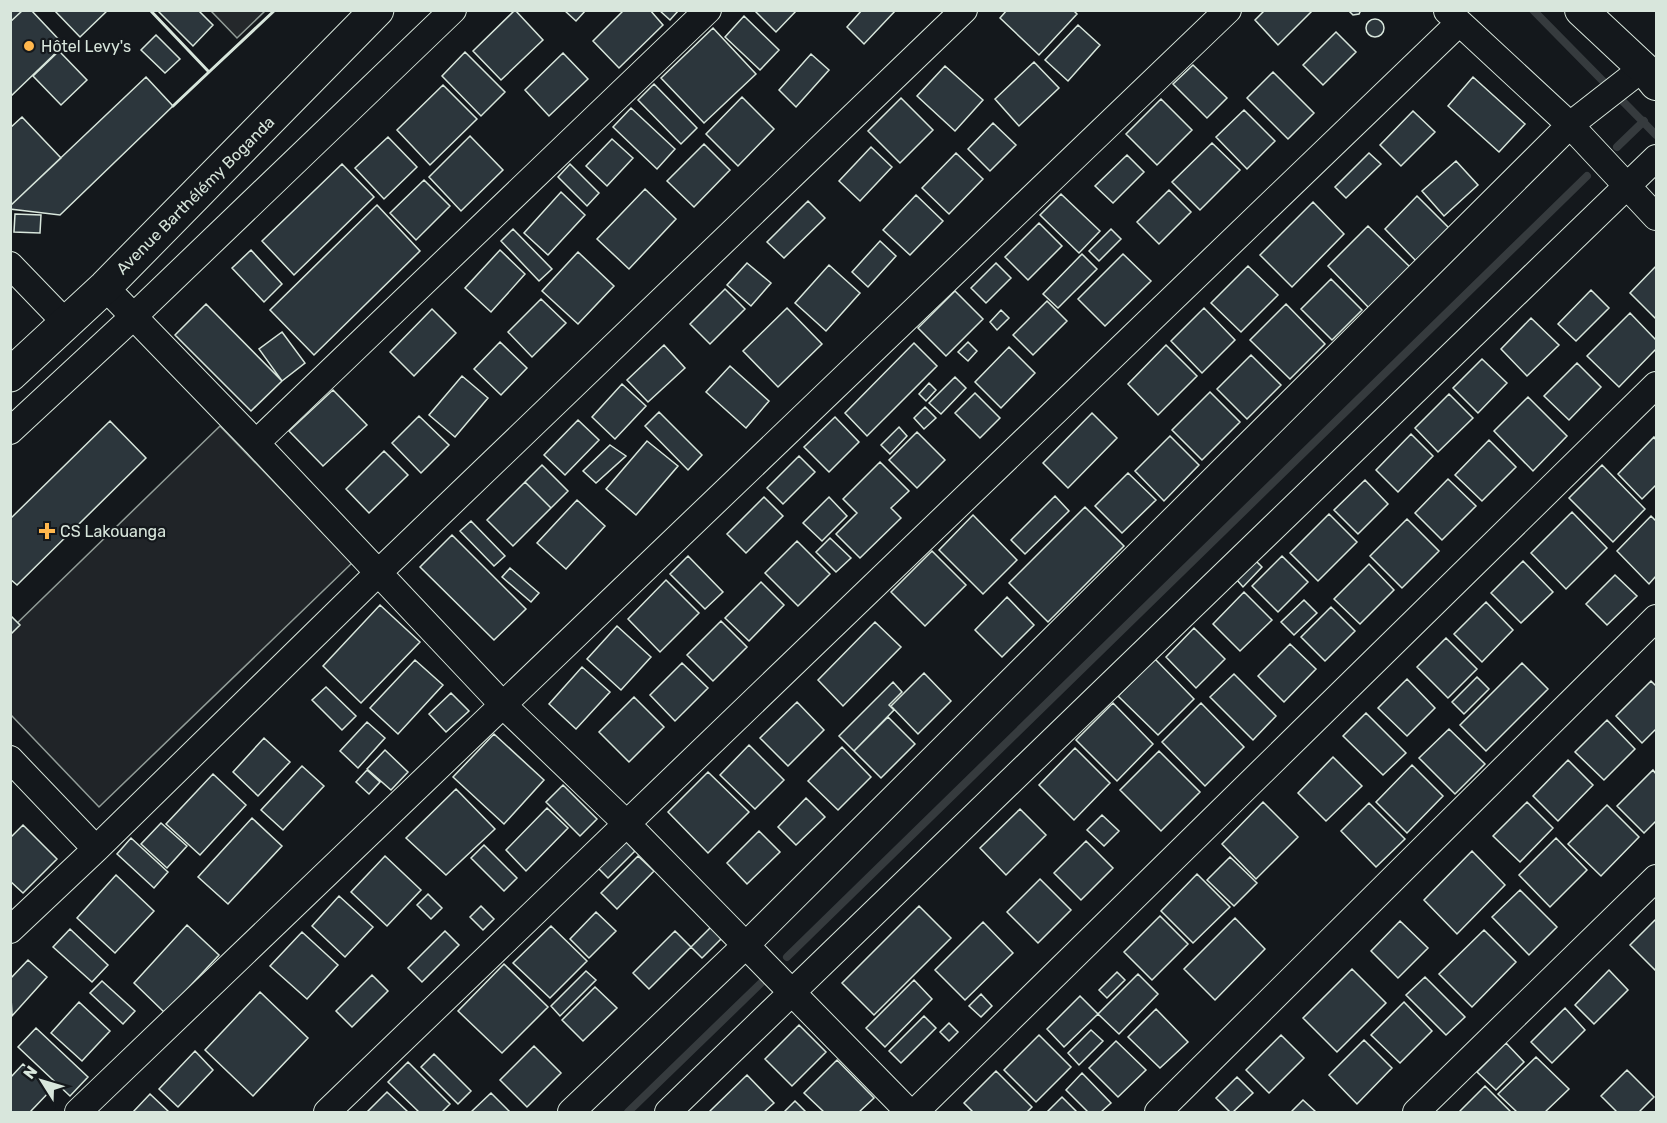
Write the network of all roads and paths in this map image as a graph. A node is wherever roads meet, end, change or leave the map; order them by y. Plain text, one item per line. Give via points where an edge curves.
1 (377, 10) edge
2 (453, 10) edge
3 (708, 10) edge
4 (964, 10) edge
5 (1228, 10) edge
6 (1581, 10) edge
7 (1453, 17) edge
8 (1650, 76) edge
9 (1570, 125) junction
10 (1656, 158) edge
11 (1628, 185) junction
12 (1656, 217) edge
13 (10, 265) edge
14 (105, 287) junction
15 (133, 317) junction
16 (66, 323) junction
17 (10, 375) edge
18 (1656, 386) edge
19 (10, 431) edge
20 (256, 443) junction
21 (378, 573) junction
22 (1656, 618) edge
23 (504, 706) junction
24 (10, 759) edge
25 (627, 824) junction
26 (96, 849) junction
27 (1656, 878) edge
28 (10, 930) edge
29 (745, 946) junction
30 (791, 993) junction
31 (78, 1113) edge
32 (327, 1113) edge
33 (571, 1113) edge
34 (668, 1113) edge
35 (909, 1113) edge
36 (915, 1113) edge
37 (1158, 1113) edge
38 (1416, 1113) edge

1 - 14 main road, Avenue Barthélémy Boganda
2 - 15 street
3 - 20 street
4 - 21 street
5 - 23 street
6 - 8 street
7 - 9 street
7 - 25 street
8 - 9 street
9 - 11 street
9 - 29 street
10 - 11 street
11 - 12 street
11 - 30 street
13 - 16 street
14 - 15 street
14 - 16 main road, Avenue Barthélémy Boganda
15 - 19 street
15 - 20 street
16 - 17 main road, Avenue Barthélémy Boganda
18 - 36 street
20 - 21 street
21 - 23 street
21 - 26 street
22 - 37 street
23 - 25 street
23 - 31 street
24 - 26 street
25 - 29 street
25 - 32 street
26 - 28 street
27 - 38 street
29 - 30 street
29 - 33 street
30 - 34 street
30 - 35 street

